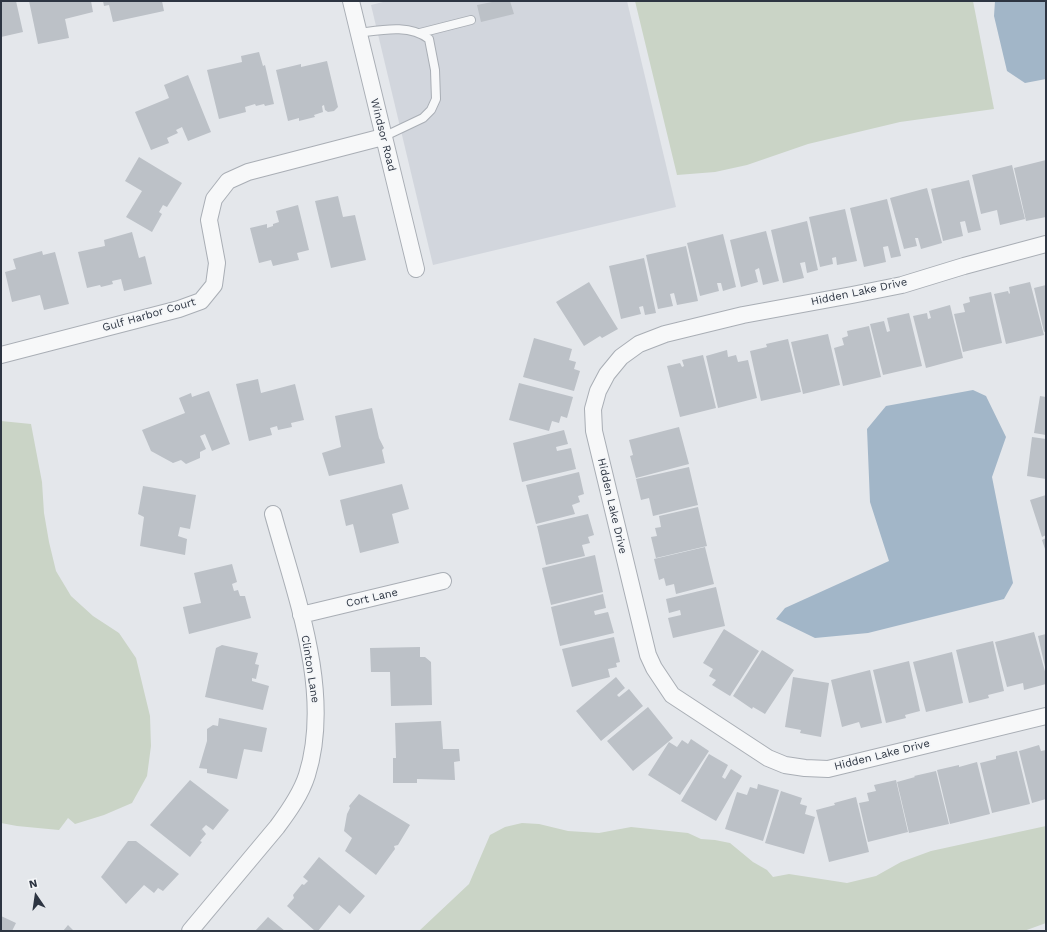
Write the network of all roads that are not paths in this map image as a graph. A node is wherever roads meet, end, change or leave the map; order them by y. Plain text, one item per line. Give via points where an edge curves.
1 (350, 1) edge
2 (471, 20) dead end
3 (358, 33) junction
4 (420, 33) junction
5 (383, 138) junction
6 (1046, 244) edge
7 (416, 269) dead end
8 (1, 355) edge
9 (273, 514) dead end
10 (443, 581) dead end
11 (301, 615) junction
12 (1046, 716) edge
13 (190, 931) edge

1 - 3 street, Windsor Road
2 - 4 lane
3 - 4 lane via 392,28
3 - 5 street, Windsor Road
4 - 5 lane via 429,39 435,70 436,99 431,110 423,118
5 - 7 street, Windsor Road
5 - 8 street, Gulf Harbor Court via 248,172 228,181 214,199 209,220 217,262 214,285 201,301
6 - 12 street, Hidden Lake Drive via 902,285 743,315 665,334 639,344 621,357 607,374 598,391 593,409 594,430 648,655 672,695 768,758 785,765 804,768 828,768
9 - 11 street, Clinton Lane
10 - 11 street, Cort Lane
11 - 13 street, Clinton Lane via 316,694 312,756 306,776 290,810

